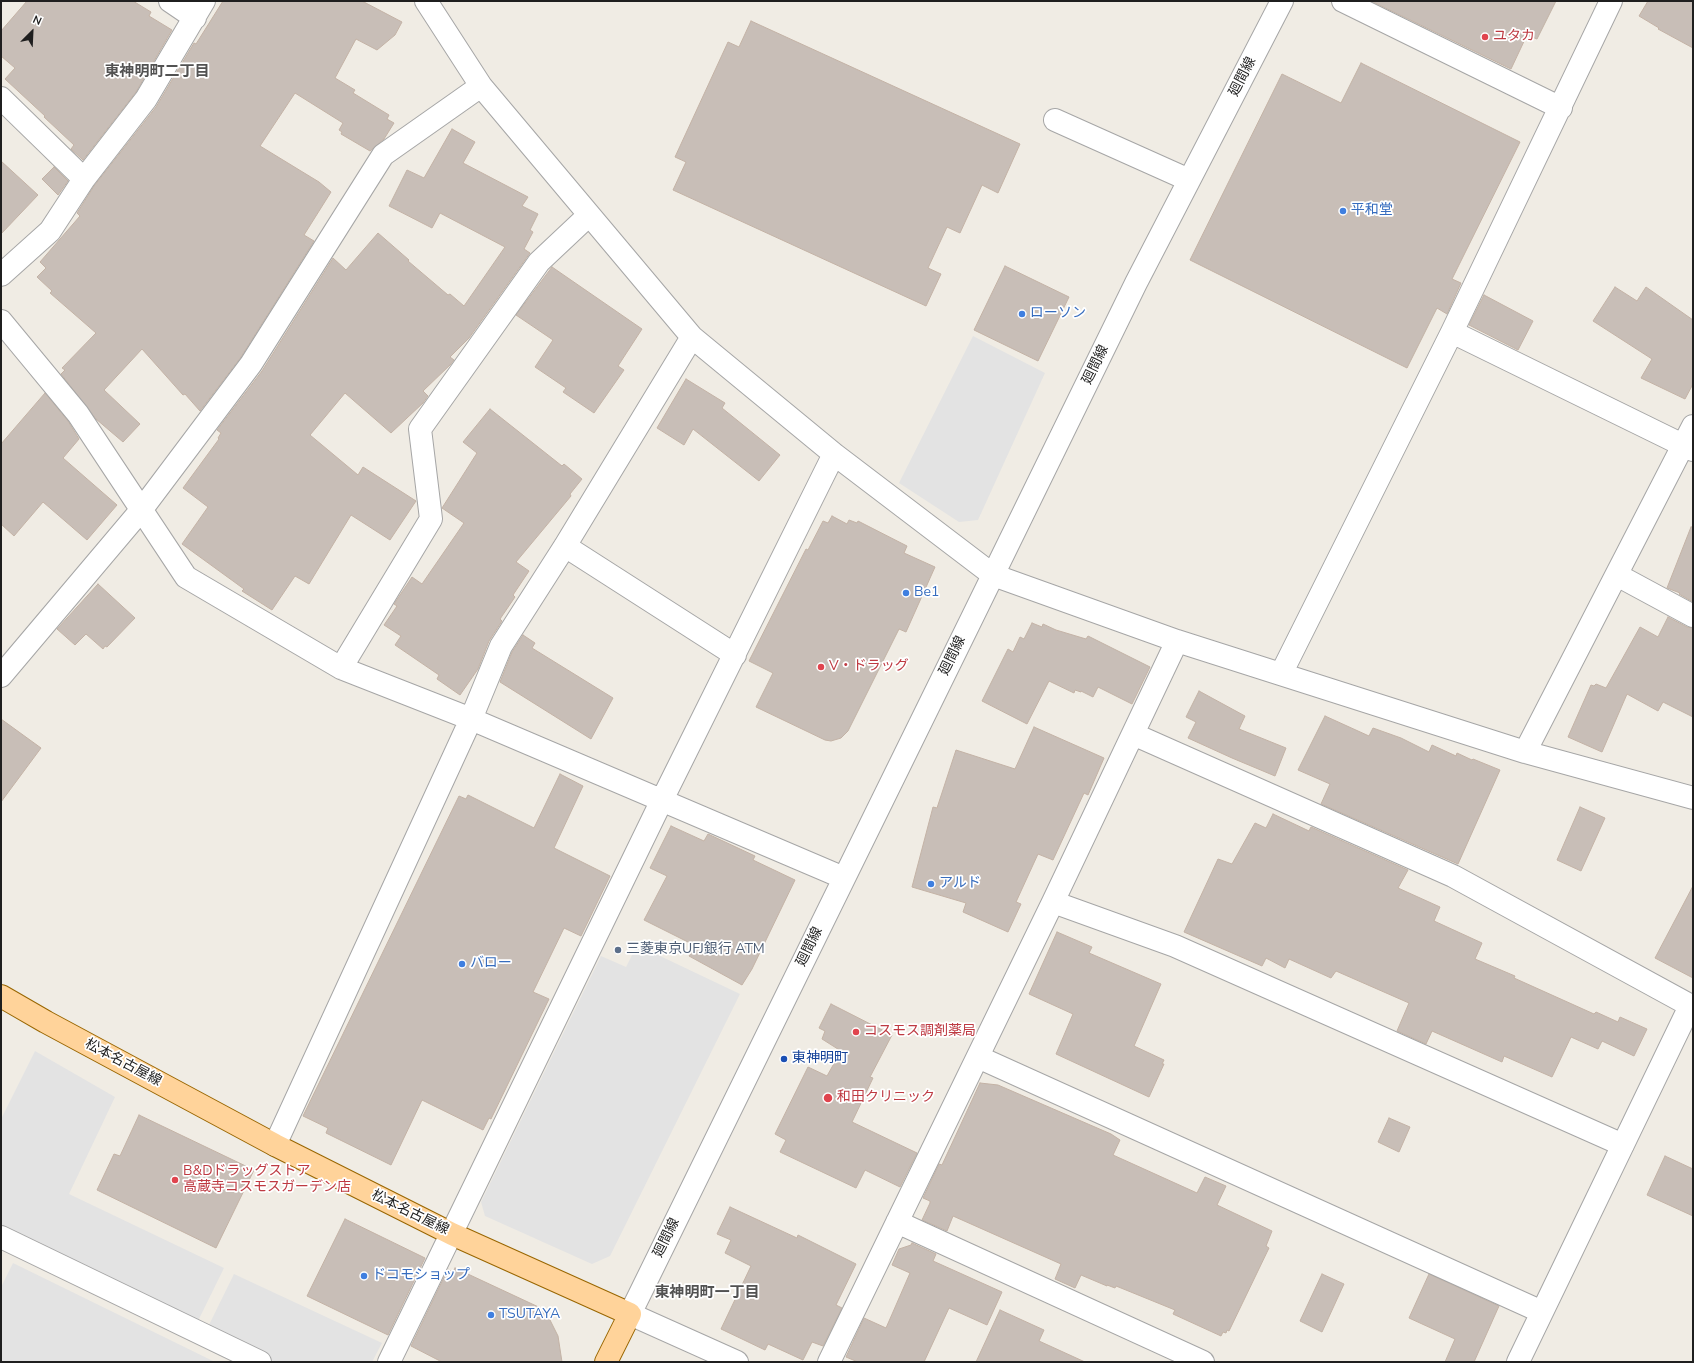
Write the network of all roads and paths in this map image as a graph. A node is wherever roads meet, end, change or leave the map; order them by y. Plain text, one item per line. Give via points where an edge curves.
1 (170, 1) edge
2 (426, 1) edge
3 (1282, 1) edge
4 (1343, 1) edge
5 (1611, 1) edge
6 (199, 10) edge
7 (481, 86) junction
8 (1, 98) edge
9 (1561, 108) junction
10 (1055, 120) dead end
11 (84, 179) junction
12 (1189, 180) junction
13 (589, 215) junction
14 (1, 275) edge
15 (4, 331) edge
16 (1452, 332) junction
17 (692, 337) junction
18 (1690, 440) edge
19 (834, 454) junction
20 (142, 509) junction
21 (565, 546) junction
22 (994, 575) junction
23 (1617, 575) junction
24 (1693, 616) edge
25 (1177, 641) junction
26 (735, 655) junction
27 (341, 668) junction
28 (1281, 674) junction
29 (1, 676) edge
30 (471, 719) junction
31 (1133, 734) junction
32 (1525, 752) junction
33 (1693, 798) edge
34 (662, 800) junction
35 (844, 878) junction
36 (1053, 902) junction
37 (1, 996) edge
38 (1691, 1006) edge
39 (978, 1057) junction
40 (274, 1145) junction
41 (1622, 1145) junction
42 (897, 1222) junction
43 (452, 1234) junction
44 (1, 1237) edge
45 (1542, 1312) junction
46 (630, 1314) junction
47 (260, 1362) edge
48 (389, 1362) edge
49 (606, 1362) edge
50 (737, 1362) edge
51 (829, 1362) edge
52 (1203, 1362) edge
53 (1518, 1362) edge

1 - 6 street
2 - 7 street
3 - 12 street, 廻間線
4 - 9 street
5 - 9 street
6 - 11 street via 146,99
7 - 13 street
7 - 20 street via 383,155 251,364
8 - 11 street
9 - 16 street
10 - 12 street
11 - 14 street via 50,231
12 - 22 street, 廻間線
13 - 17 street
13 - 27 street via 539,262 420,429 431,519
15 - 20 street via 78,414
16 - 18 street
16 - 28 street
17 - 19 street
17 - 21 street
18 - 23 street
19 - 22 street
19 - 26 street
20 - 27 street via 186,577
20 - 29 street
21 - 26 street
21 - 30 street via 500,646
22 - 25 street
22 - 35 street, 廻間線
23 - 24 street
23 - 32 street
25 - 28 street
25 - 31 street
26 - 34 street
27 - 30 street
28 - 32 street
30 - 34 street
30 - 40 street
31 - 36 street
31 - 38 street via 1454,876
32 - 33 street
34 - 35 street
34 - 43 street
35 - 46 street, 廻間線
36 - 39 street
36 - 41 street via 1175,946
37 - 40 main road, 松本名古屋線
38 - 41 street
39 - 42 street
39 - 45 street
40 - 43 main road, 松本名古屋線
41 - 45 street
42 - 51 street
42 - 52 street
43 - 46 main road, 松本名古屋線
43 - 48 street
44 - 47 street
45 - 53 street
46 - 49 main road
46 - 50 street

